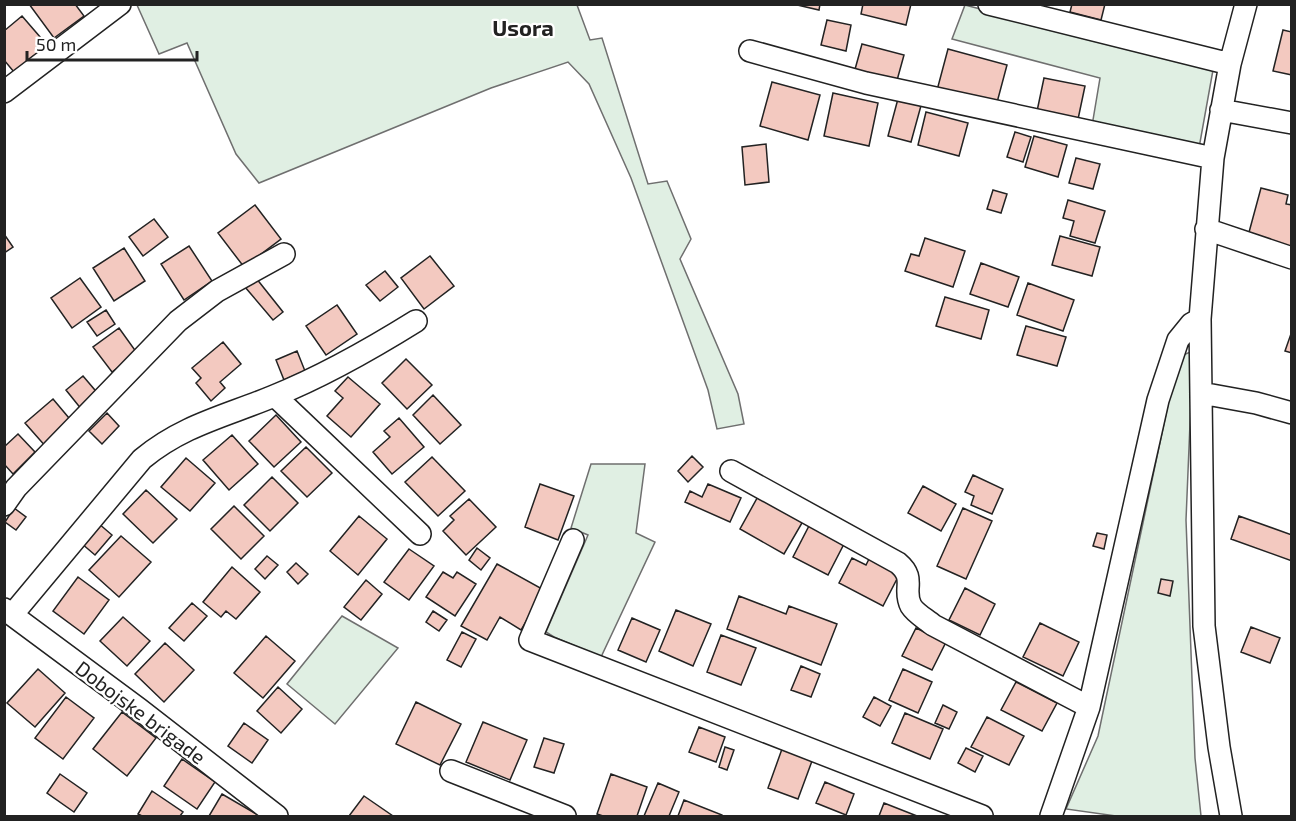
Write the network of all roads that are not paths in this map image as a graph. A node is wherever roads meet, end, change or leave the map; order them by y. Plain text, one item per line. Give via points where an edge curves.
1 (120, 4) edge
2 (989, 4) edge
3 (1246, 4) edge
4 (750, 51) dead end
5 (1230, 64) junction
6 (4, 92) edge
7 (1221, 110) junction
8 (1292, 123) edge
9 (1213, 158) junction
10 (1206, 228) junction
11 (284, 254) dead end
12 (1292, 258) edge
13 (1200, 320) junction
14 (416, 321) dead end
15 (1201, 393) junction
16 (275, 396) junction
17 (1292, 413) edge
18 (731, 471) dead end
19 (4, 505) edge
20 (420, 534) dead end
21 (573, 540) dead end
22 (8, 612) edge
23 (1089, 707) junction
24 (451, 771) dead end
25 (277, 816) edge
26 (565, 816) edge
27 (982, 816) edge
28 (1051, 816) edge
29 (1231, 816) edge

1 - 6 street
2 - 5 street
3 - 5 street
4 - 9 street via 866,83
5 - 7 street
7 - 8 street
7 - 9 street
9 - 10 street
10 - 12 street
10 - 13 street
11 - 19 street via 217,291 178,321
13 - 15 street
13 - 23 street via 1191,324 1178,340 1158,400
14 - 16 street via 366,352
15 - 17 street
15 - 29 street via 1204,626
16 - 20 street
16 - 22 street via 189,428 161,443 142,459
18 - 23 street via 898,563 910,579 910,604 933,625
21 - 27 street via 530,640
22 - 25 street, Dobojske brigade
23 - 28 street
24 - 26 street

